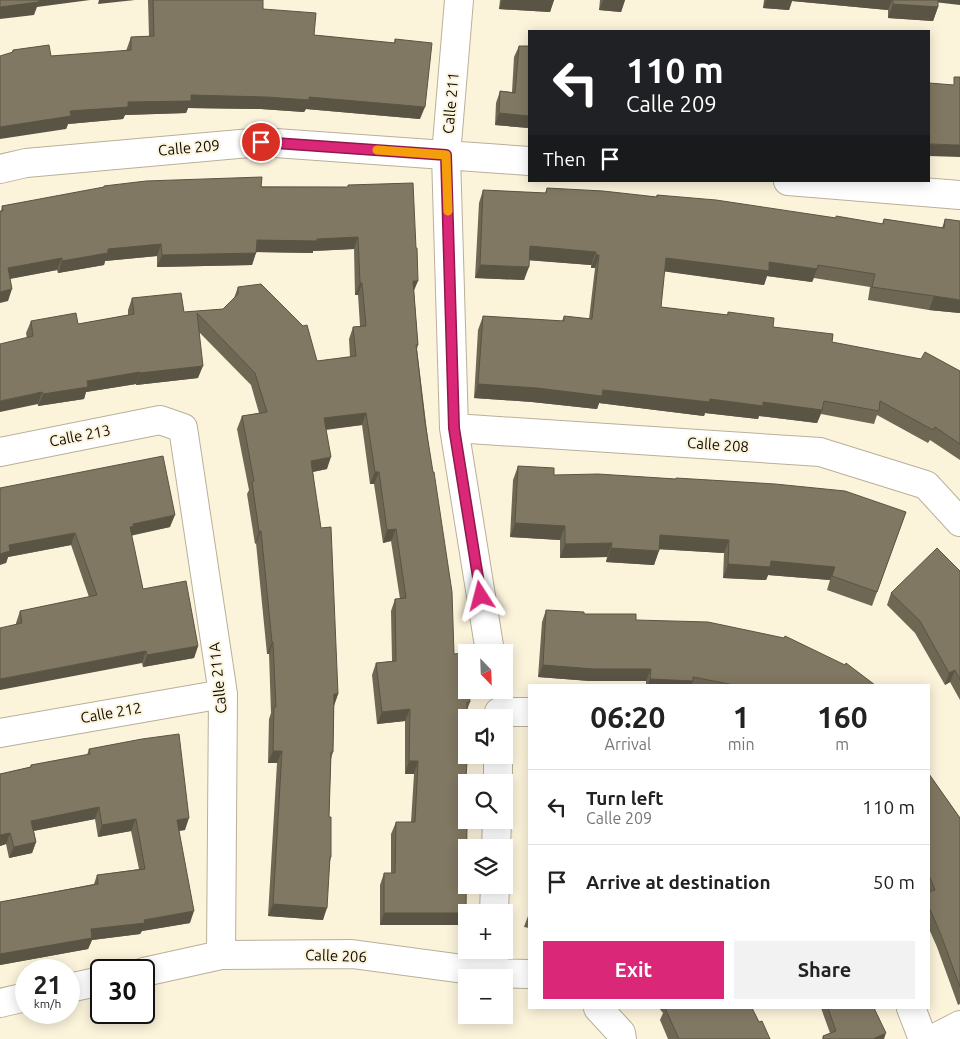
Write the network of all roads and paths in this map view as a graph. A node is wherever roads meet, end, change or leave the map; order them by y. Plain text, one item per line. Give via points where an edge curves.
1 (460, 0) edge
2 (446, 155) junction
3 (528, 161) edge
4 (0, 169) edge
5 (800, 182) edge
6 (960, 195) edge
7 (160, 420) joint
8 (454, 428) junction
9 (0, 452) edge
10 (960, 522) edge
11 (489, 644) edge
12 (223, 694) junction
13 (498, 706) edge
14 (528, 712) edge
15 (0, 733) edge
16 (221, 955) junction
17 (493, 961) edge
18 (155, 970) edge
19 (528, 974) edge
20 (15, 1000) edge
21 (0, 1003) edge
22 (599, 1009) edge
23 (911, 1009) edge
24 (960, 1024) edge
25 (622, 1039) edge
26 (923, 1039) edge
27 (933, 1039) edge

1 - 2 street, Calle 211
2 - 3 street, Calle 209
2 - 4 street, Calle 209 via 261,142 26,163
2 - 8 street, Calle 211
5 - 6 street
7 - 9 street, Calle 213
7 - 12 street, Calle 211A via 182,428
8 - 10 street, Calle 208 via 820,452 926,485
8 - 11 street, Calle 211
12 - 15 street, Calle 212
12 - 16 street, Calle 211A
13 - 14 street
16 - 17 street, Calle 206 via 352,954
16 - 18 street, Calle 206
17 - 19 street, Calle 206
20 - 21 street
22 - 25 street via 621,1033
23 - 26 street
24 - 27 street

